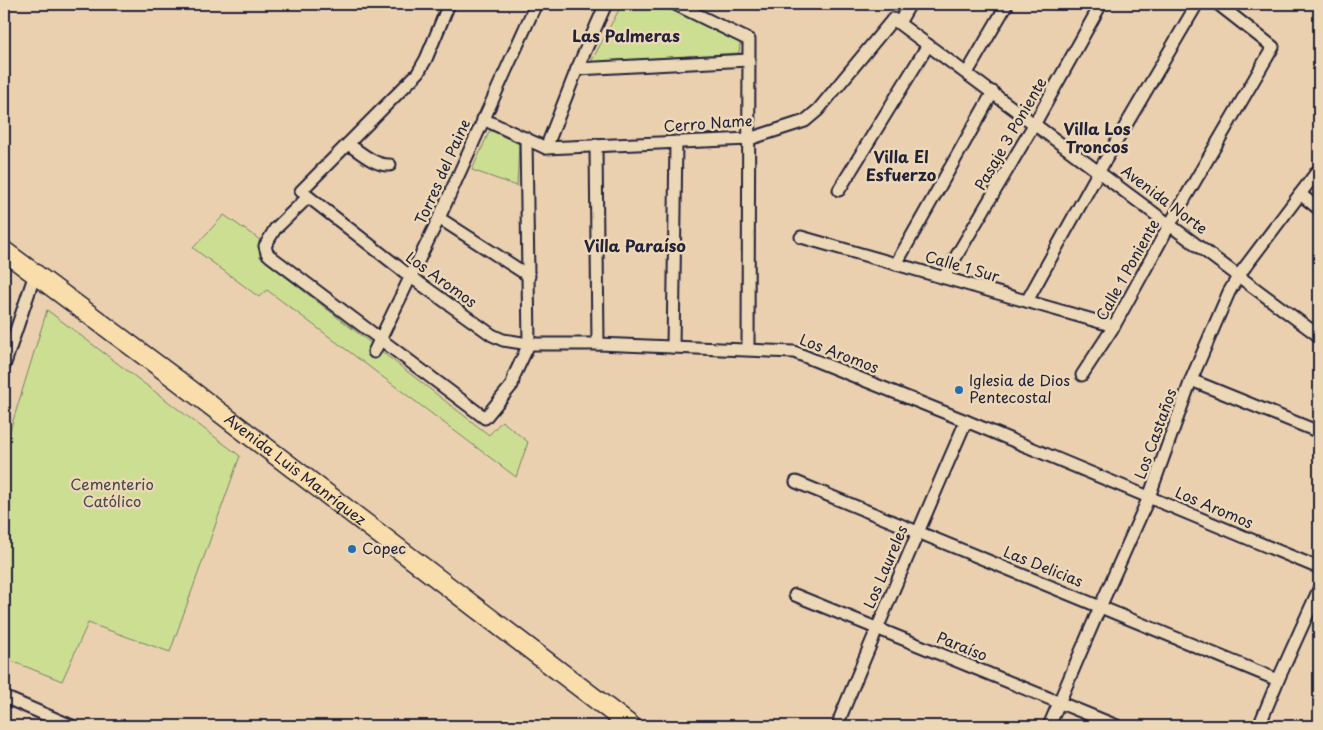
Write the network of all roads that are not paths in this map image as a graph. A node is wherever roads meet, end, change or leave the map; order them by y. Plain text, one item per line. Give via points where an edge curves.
1 (449, 4) edge
2 (536, 4) edge
3 (606, 4) edge
4 (675, 4) edge
5 (910, 4) edge
6 (1007, 4) edge
7 (1101, 4) edge
8 (1197, 4) edge
9 (1218, 4) edge
10 (896, 21) junction
11 (928, 45) junction
12 (749, 60) junction
13 (577, 69) junction
14 (967, 73) junction
15 (993, 92) junction
16 (483, 119) junction
17 (1035, 123) junction
18 (526, 138) junction
19 (748, 139) junction
20 (676, 142) junction
21 (348, 144) junction
22 (596, 145) junction
23 (546, 148) junction
24 (390, 165) dead end
25 (1319, 169) edge
26 (1099, 171) junction
27 (839, 190) dead end
28 (305, 194) junction
29 (1300, 194) junction
30 (1319, 209) edge
31 (439, 218) junction
32 (1170, 224) junction
33 (801, 237) dead end
34 (4, 251) edge
35 (896, 264) junction
36 (35, 274) junction
37 (1239, 275) junction
38 (529, 276) junction
39 (411, 277) junction
40 (944, 277) junction
41 (1026, 301) junction
42 (1114, 326) junction
43 (1319, 336) edge
44 (380, 339) junction
45 (529, 344) junction
46 (598, 344) junction
47 (673, 347) junction
48 (748, 349) junction
49 (374, 352) dead end
50 (4, 366) edge
51 (1082, 375) dead end
52 (1191, 380) junction
53 (966, 421) junction
54 (1319, 432) edge
55 (796, 482) dead end
56 (1149, 496) junction
57 (917, 532) junction
58 (1319, 568) edge
59 (1319, 588) edge
60 (794, 595) dead end
61 (1100, 607) junction
62 (876, 628) junction
63 (1278, 680) junction
64 (4, 696) edge
65 (1059, 702) junction
66 (70, 726) edge
67 (632, 726) edge
68 (840, 726) edge
69 (1049, 726) edge
70 (1117, 726) edge
71 (1259, 726) edge

1 - 21 street via 418,73
2 - 16 street, Torres del Paine
3 - 13 street
4 - 12 street via 749,40
5 - 10 street, Cerro Name
6 - 14 street
7 - 17 street, Pasaje 3 Poniente
8 - 26 street
9 - 32 street, Calle 1 Poniente via 1273,47
10 - 11 street, Avenida Norte
10 - 19 street, Cerro Name via 818,110 805,120
11 - 14 street, Avenida Norte
11 - 27 street
12 - 13 street
12 - 19 street
13 - 23 street
14 - 15 street, Avenida Norte
15 - 17 street, Avenida Norte
15 - 35 street
16 - 18 street, Cerro Name
16 - 31 street, Torres del Paine
17 - 26 street, Avenida Norte
17 - 40 street, Pasaje 3 Poniente
18 - 23 street, Cerro Name
18 - 38 street
19 - 20 street, Cerro Name
19 - 48 street
20 - 22 street, Cerro Name
20 - 47 street
21 - 24 street via 375,162
21 - 28 street
22 - 23 street, Cerro Name
22 - 46 street
25 - 29 street, Los Castaños
26 - 32 street, Avenida Norte
26 - 41 street
28 - 39 street, Los Aromos
28 - 44 street via 275,229 265,246 267,252
29 - 30 street
29 - 37 street, Los Castaños
31 - 38 street
31 - 39 street, Torres del Paine
32 - 37 street, Avenida Norte
32 - 42 street, Calle 1 Poniente
33 - 35 street, Calle 1 Sur
34 - 36 main road, Avenida Luis Manríquez
35 - 40 street, Calle 1 Sur
36 - 50 street
36 - 67 main road, Avenida Luis Manríquez
37 - 43 street, Avenida Norte
37 - 52 street, Los Castaños
38 - 45 street
39 - 44 street, Torres del Paine
39 - 45 street, Los Aromos via 492,335
40 - 41 street, Calle 1 Sur
41 - 42 street, Calle 1 Sur
42 - 51 street, Calle 1 Poniente
44 - 45 street via 485,418 512,385
44 - 49 street, Torres del Paine
45 - 46 street, Los Aromos
46 - 47 street, Los Aromos
47 - 48 street, Los Aromos
48 - 53 street, Los Aromos via 794,352
52 - 54 street
52 - 56 street, Los Castaños
53 - 56 street, Los Aromos
53 - 57 street, Los Laureles
55 - 57 street, Las Delicias
56 - 58 street, Los Aromos
56 - 61 street, Los Castaños
57 - 61 street, Las Delicias
57 - 62 street, Los Laureles
59 - 63 street
60 - 62 street, Paraíso
61 - 63 street, Las Delicias
61 - 65 street, Los Castaños
62 - 65 street, Paraíso
62 - 68 street, Los Laureles via 840,718
63 - 71 street
64 - 66 street
65 - 69 street, Los Castaños
65 - 70 street, Paraíso

